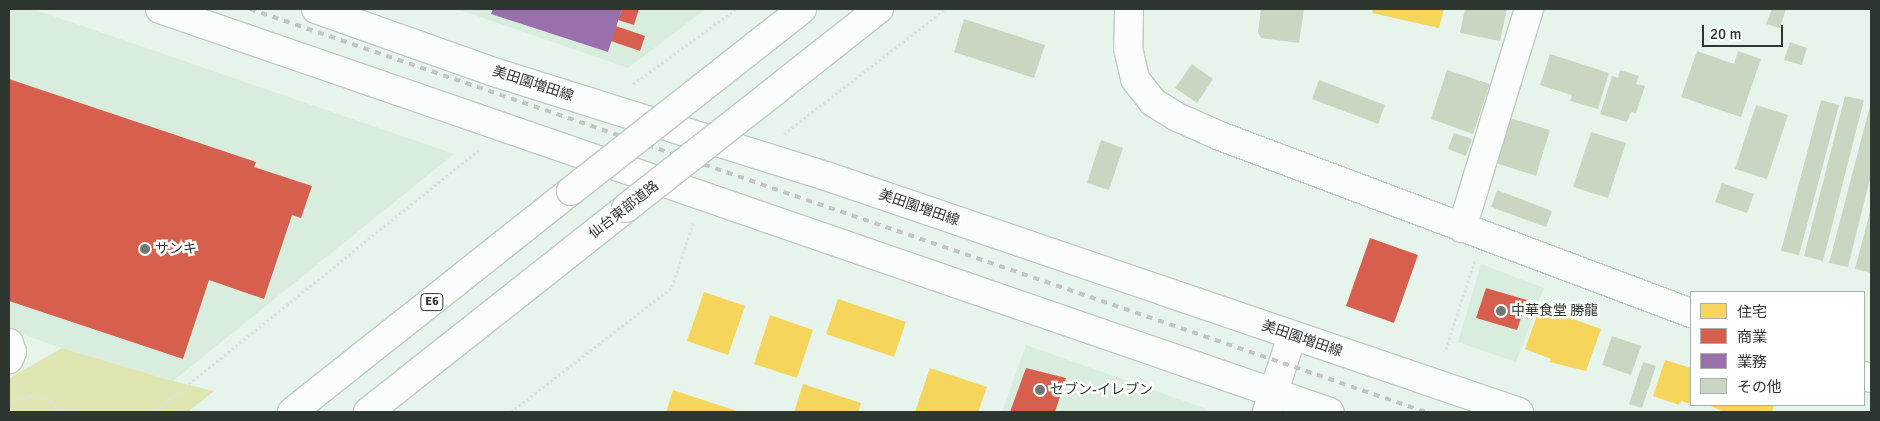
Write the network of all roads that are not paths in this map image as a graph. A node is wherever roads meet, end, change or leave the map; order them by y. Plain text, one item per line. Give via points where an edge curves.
1 (160, 9) edge
2 (316, 9) edge
3 (802, 9) edge
4 (879, 9) edge
5 (1129, 9) edge
6 (1529, 9) edge
7 (1473, 232) junction
8 (1690, 313) edge
9 (1292, 336) junction
10 (9, 344) edge
11 (9, 359) edge
12 (1271, 402) edge
13 (292, 412) edge
14 (368, 412) edge
15 (1330, 412) edge
16 (1519, 412) edge

1 - 12 main road
2 - 9 main road, 美田園増田線 via 497,73 826,176
3 - 13 main road, E6, bridge
4 - 14 main road, 仙台東部道路, bridge
5 - 7 main road via 1130,63 1142,91 1153,102 1220,136
6 - 7 main road
7 - 8 main road
9 - 12 main road
9 - 16 main road, 美田園増田線
10 - 11 main road via 12,352
12 - 15 main road

